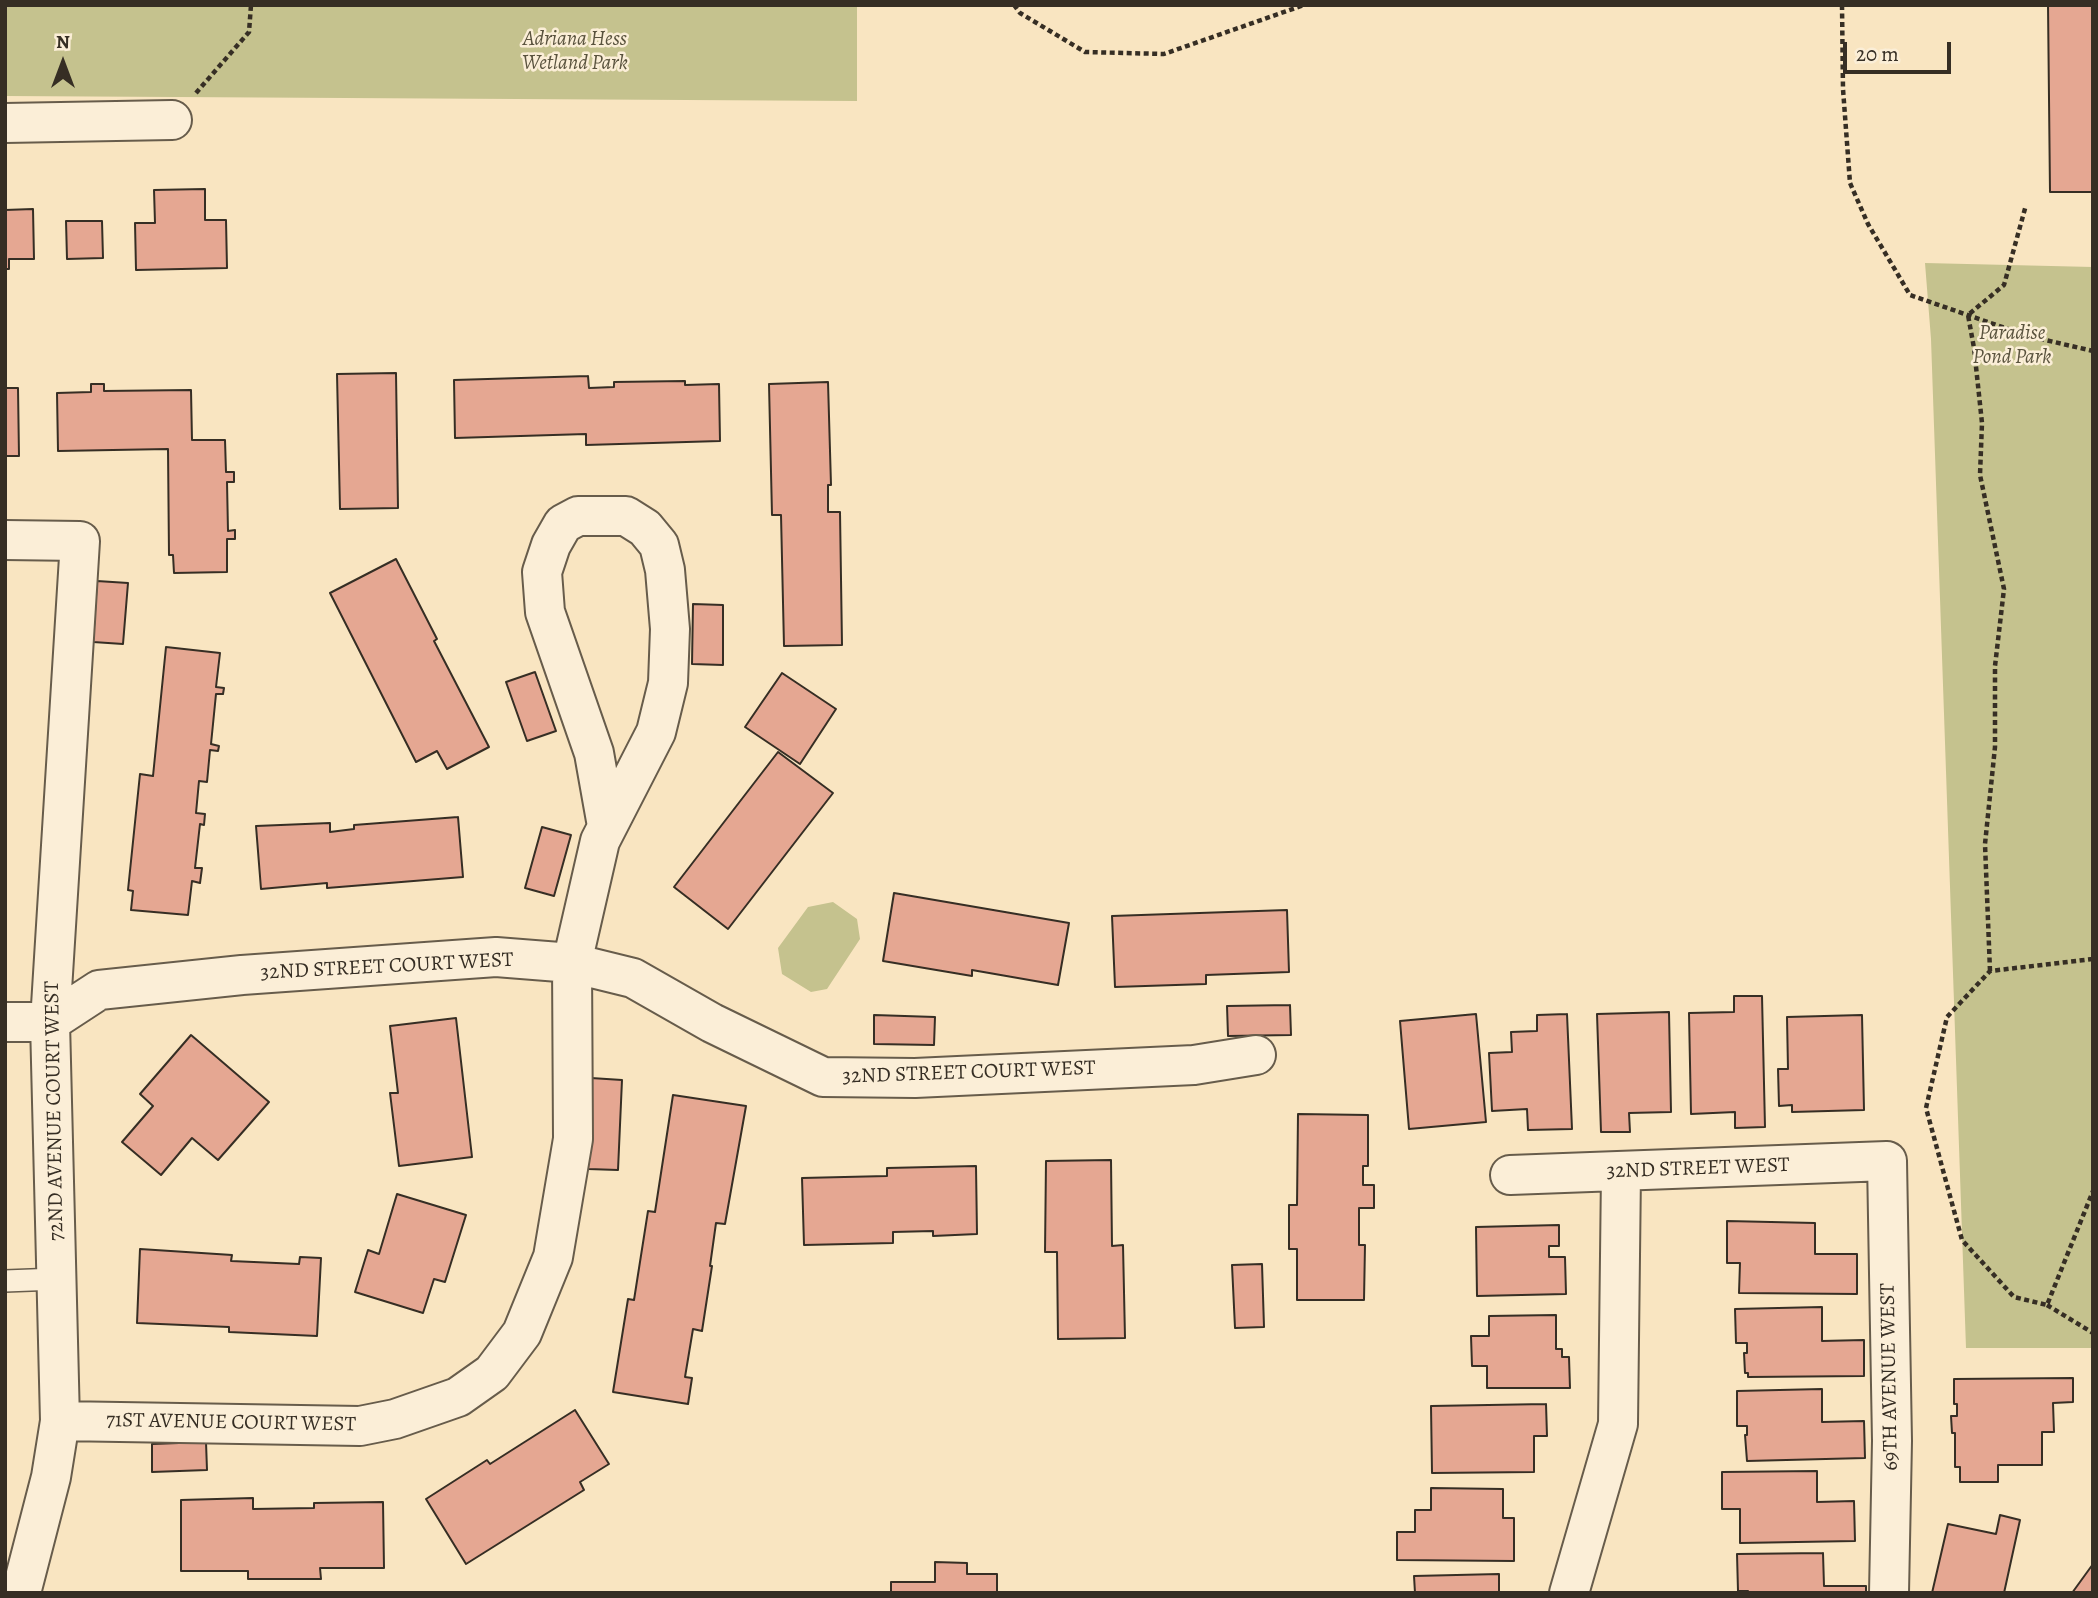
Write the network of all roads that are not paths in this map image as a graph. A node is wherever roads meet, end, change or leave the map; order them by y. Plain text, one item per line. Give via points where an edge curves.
1 (172, 120) road end
2 (5, 123) edge
3 (5, 540) edge
4 (607, 826) junction
5 (572, 963) junction
6 (5, 1022) edge
7 (50, 1022) junction
8 (1256, 1055) dead end
9 (1887, 1161) joint
10 (1621, 1172) junction
11 (1510, 1175) dead end
12 (57, 1279) junction
13 (5, 1281) edge
14 (60, 1421) junction
15 (21, 1593) edge
16 (1569, 1593) edge
17 (1889, 1593) edge

1 - 2 street
3 - 7 street, 72ND AVENUE COURT WEST via 80,541
4 - 4 street, 71ST AVENUE COURT WEST via 656,733 668,683 665,570 659,545 645,528 626,516 578,516 563,524 551,545 542,572 545,612 594,753
4 - 5 street, 71ST AVENUE COURT WEST
5 - 7 street, 32ND STREET COURT WEST via 496,957 99,990
5 - 8 street, 32ND STREET COURT WEST via 633,978 823,1077 915,1078 1194,1065
5 - 14 street, 71ST AVENUE COURT WEST via 573,1139 553,1257 522,1333 492,1373 458,1397 360,1426
6 - 7 street
7 - 12 street, 72ND AVENUE COURT WEST
9 - 10 street, 32ND STREET WEST
9 - 17 street, 69TH AVENUE WEST via 1892,1441
10 - 11 street, 32ND STREET WEST
10 - 16 street via 1618,1424
12 - 13 lane
12 - 14 street, 72ND AVENUE COURT WEST
14 - 15 street, 72ND AVENUE COURT WEST via 51,1477

